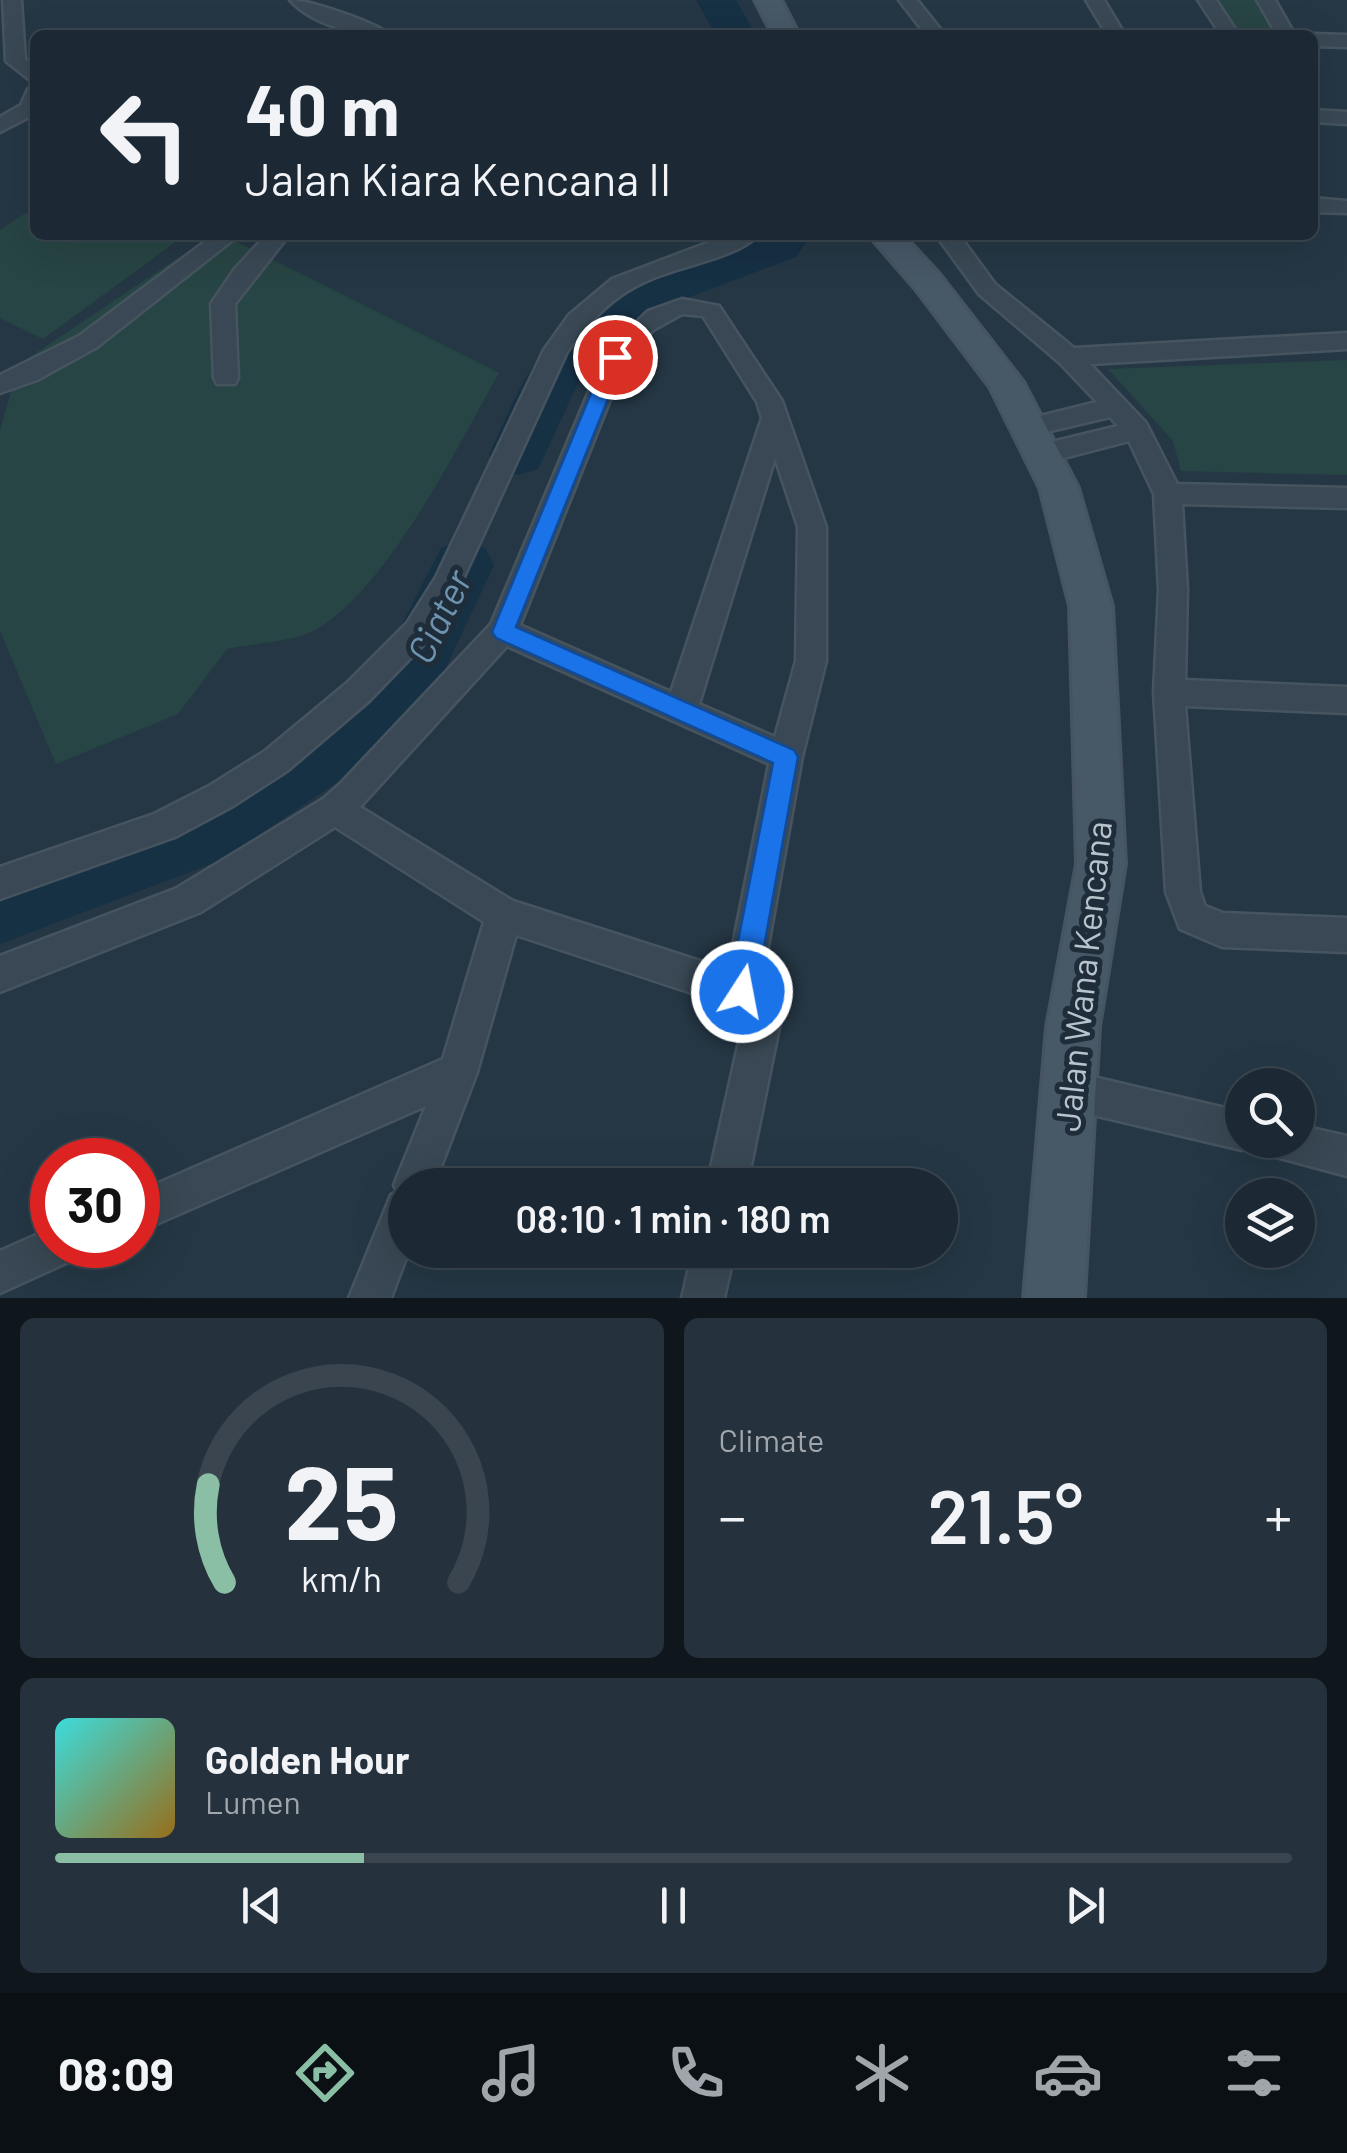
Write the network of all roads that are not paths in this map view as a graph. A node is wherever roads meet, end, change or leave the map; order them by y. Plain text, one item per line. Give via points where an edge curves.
1 (12, 0) edge
2 (299, 0) edge
3 (768, 0) edge
4 (908, 0) edge
5 (1095, 0) edge
6 (1207, 0) edge
7 (1266, 0) edge
8 (366, 30) edge
9 (783, 30) edge
10 (932, 30) edge
11 (1113, 30) edge
12 (1227, 30) edge
13 (1283, 30) edge
14 (1318, 40) edge
15 (1347, 41) edge
16 (30, 74) edge
17 (0, 96) edge
18 (30, 102) edge
19 (30, 105) edge
20 (1318, 116) edge
21 (1347, 118) edge
22 (0, 126) edge
23 (1318, 205) edge
24 (1343, 207) dead end
25 (221, 240) edge
26 (264, 240) edge
27 (734, 240) edge
28 (890, 240) edge
29 (951, 240) edge
30 (1347, 341) edge
31 (1069, 357) junction
32 (226, 378) dead end
33 (0, 384) edge
34 (775, 418) junction
35 (1126, 419) junction
36 (1036, 440) junction
37 (1168, 494) junction
38 (1347, 498) edge
39 (504, 632) junction
40 (1169, 692) junction
41 (1347, 700) edge
42 (681, 710) junction
43 (786, 757) junction
44 (334, 809) junction
45 (0, 883) edge
46 (504, 915) junction
47 (1347, 935) edge
48 (0, 974) edge
49 (753, 1002) junction
50 (458, 1072) junction
51 (1068, 1090) junction
52 (1225, 1127) edge
53 (1315, 1148) edge
54 (1347, 1156) edge
55 (421, 1168) edge
56 (730, 1168) edge
57 (160, 1202) edge
58 (388, 1252) edge
59 (30, 1259) edge
60 (710, 1268) edge
61 (0, 1272) edge
62 (370, 1298) edge
63 (703, 1298) edge
64 (1054, 1298) edge

1 - 16 street via 16,61
2 - 8 street
3 - 9 street
4 - 10 street
5 - 11 street
6 - 12 street
7 - 13 street
14 - 15 street
17 - 18 street
19 - 22 street
20 - 21 street
23 - 24 street
25 - 33 street via 58,358
26 - 32 street via 224,304
27 - 45 street via 626,278 573,325 448,582 417,632 358,692 276,761 221,796 163,826
28 - 36 street, Jalan Wana Kencana via 1006,382
29 - 31 street via 987,289
30 - 31 street
31 - 35 street
34 - 39 street via 710,310 686,304 634,333 615,357
34 - 42 street
34 - 43 street via 812,527 812,661
35 - 36 street
35 - 37 street
36 - 51 street, Jalan Wana Kencana via 1059,488 1090,606 1098,734 1101,864 1072,1027
37 - 38 street
37 - 40 street
39 - 42 street
39 - 44 street
40 - 41 street
40 - 47 street via 1183,892 1192,916 1222,930
42 - 43 street
43 - 49 street
44 - 46 street
44 - 48 street via 189,900
46 - 49 street
46 - 50 street
49 - 56 street
50 - 55 street
50 - 57 street
51 - 52 street
51 - 64 street, Jalan Wana Kencana
53 - 54 street
58 - 62 street
59 - 61 street
60 - 63 street

